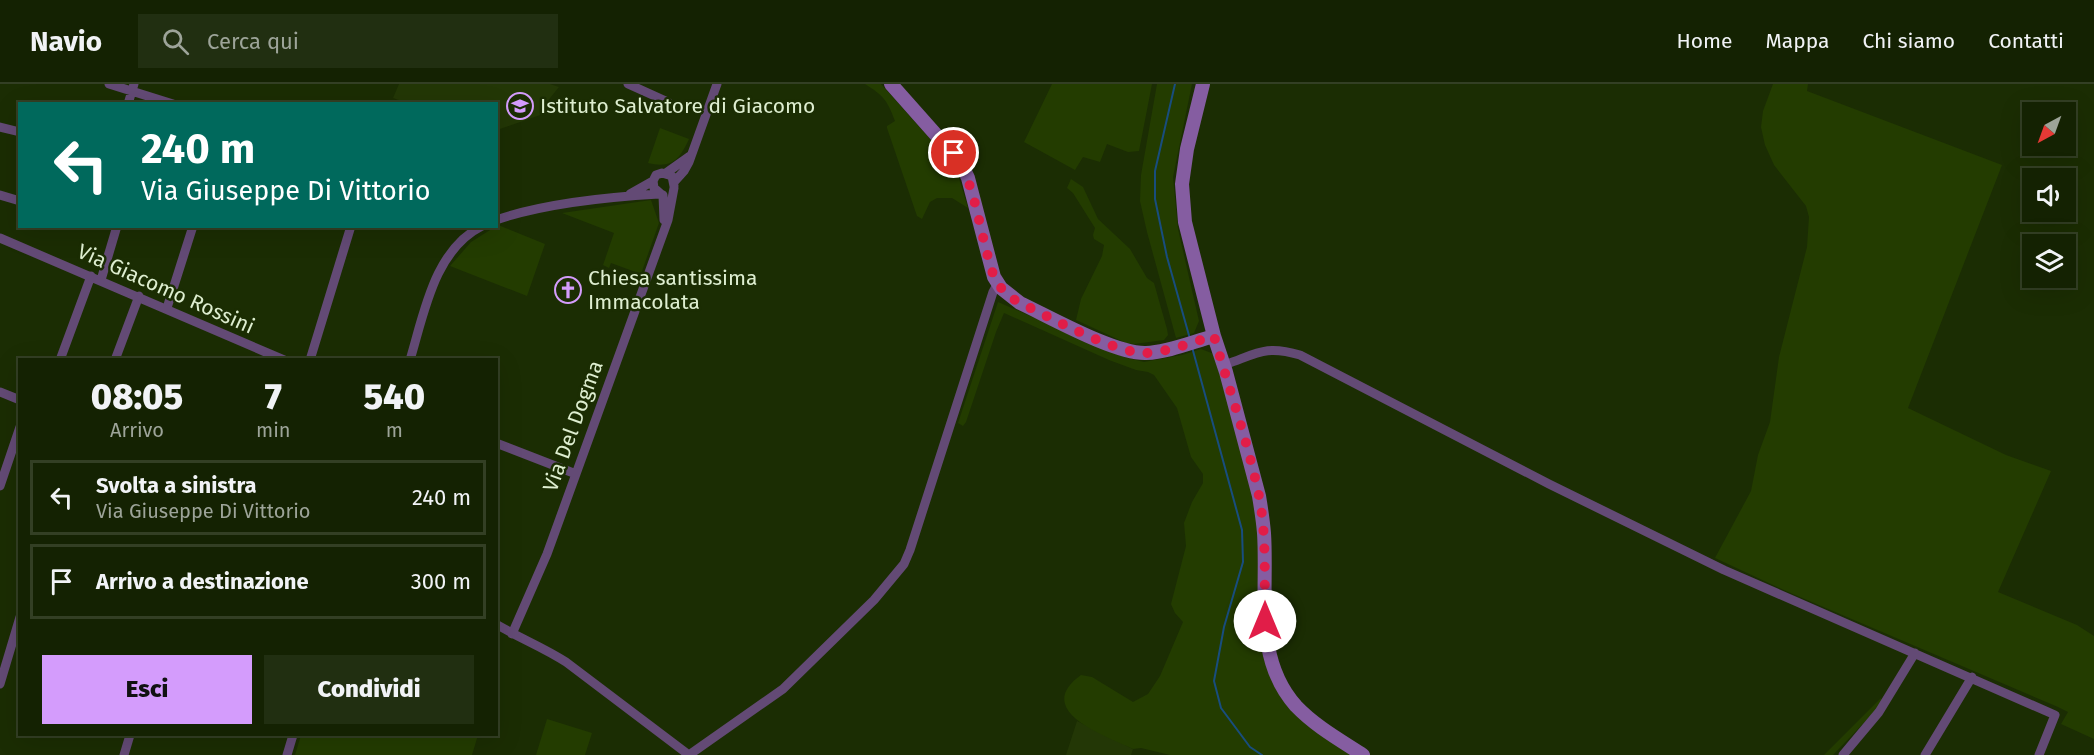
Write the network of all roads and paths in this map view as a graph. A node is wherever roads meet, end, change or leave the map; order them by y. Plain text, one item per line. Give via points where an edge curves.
1 (109, 84) edge
2 (628, 84) edge
3 (717, 84) edge
4 (891, 84) edge
5 (1203, 84) edge
6 (133, 88) edge
7 (154, 101) edge
8 (668, 102) dead end
9 (0, 127) edge
10 (18, 132) edge
11 (690, 156) junction
12 (666, 173) junction
13 (653, 181) junction
14 (674, 185) junction
15 (661, 194) junction
16 (0, 195) edge
17 (627, 195) junction
18 (18, 200) edge
19 (498, 219) edge
20 (116, 228) edge
21 (192, 228) edge
22 (350, 228) edge
23 (479, 228) edge
24 (663, 228) junction
25 (0, 238) edge
26 (91, 276) junction
27 (101, 280) junction
28 (998, 283) junction
29 (139, 296) junction
30 (167, 308) junction
31 (1214, 336) junction
32 (261, 356) edge
33 (61, 358) edge
34 (116, 358) edge
35 (311, 358) edge
36 (411, 358) edge
37 (1225, 365) junction
38 (0, 392) edge
39 (18, 399) edge
40 (18, 432) edge
41 (498, 444) edge
42 (3, 468) edge
43 (576, 474) junction
44 (0, 486) edge
45 (18, 624) edge
46 (498, 625) edge
47 (512, 634) junction
48 (1915, 653) junction
49 (1972, 677) junction
50 (0, 684) edge
51 (130, 736) edge
52 (293, 736) edge
53 (124, 755) edge
54 (287, 755) edge
55 (689, 755) edge
56 (1363, 755) edge
57 (1843, 755) edge
58 (1925, 755) edge
59 (2039, 755) edge

1 - 6 street
2 - 8 street
3 - 11 street
4 - 28 street via 961,162
5 - 31 street via 1187,149 1182,200
6 - 7 street
9 - 10 street
11 - 12 street
11 - 14 street
12 - 13 street
12 - 14 street via 672,176
13 - 15 street
13 - 17 street
14 - 15 street via 669,194
14 - 24 street, Via Del Dogma via 672,205
15 - 17 street
15 - 24 street
16 - 18 street
17 - 19 street via 529,210
20 - 27 street
21 - 30 street
22 - 35 street
23 - 36 street via 454,250 439,274
24 - 43 street, Via Del Dogma
25 - 26 street, Via Giacomo Rossini
26 - 27 street, Via Giacomo Rossini
26 - 33 street
27 - 29 street, Via Giacomo Rossini
28 - 31 street via 1020,303 1125,350 1146,353
28 - 55 street via 904,564 874,600 783,689
29 - 30 street, Via Giacomo Rossini
29 - 34 street
30 - 32 street, Via Giacomo Rossini
31 - 37 street
37 - 48 street via 1269,349 1299,355 1606,513
37 - 56 street via 1259,496 1264,532 1265,621 1272,666 1296,706
38 - 39 street
40 - 42 street
41 - 43 street
42 - 44 street
43 - 47 street, Via Del Dogma via 547,555
45 - 50 street
46 - 47 street
47 - 55 street via 566,662
48 - 49 street
48 - 57 street via 1879,712
49 - 58 street
49 - 59 street via 2055,715
51 - 53 street
52 - 54 street

